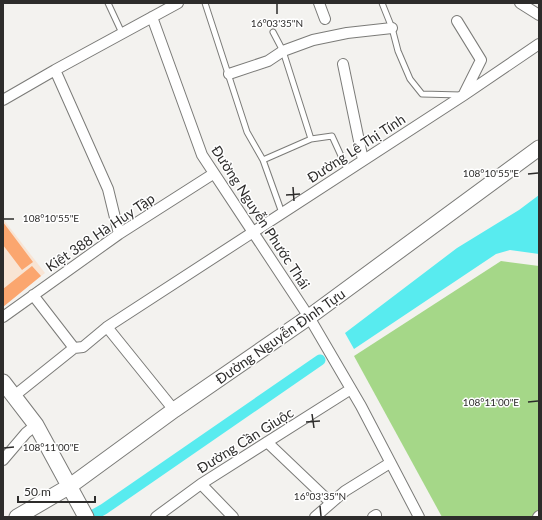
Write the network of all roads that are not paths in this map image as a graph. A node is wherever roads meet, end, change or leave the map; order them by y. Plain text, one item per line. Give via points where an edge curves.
1 (108, 3) edge
2 (178, 3) edge
3 (205, 3) edge
4 (319, 3) edge
5 (382, 3) edge
6 (520, 3) edge
7 (539, 15) edge
8 (152, 17) junction
9 (325, 19) dead end
10 (457, 21) dead end
11 (392, 28) junction
12 (273, 32) dead end
13 (122, 33) junction
14 (539, 44) edge
15 (282, 51) junction
16 (343, 64) dead end
17 (55, 70) junction
18 (229, 74) junction
19 (464, 95) junction
20 (3, 100) edge
21 (311, 139) junction
22 (539, 148) edge
23 (263, 160) junction
24 (363, 160) junction
25 (348, 171) junction
26 (213, 174) junction
27 (282, 213) junction
28 (253, 233) junction
29 (119, 234) junction
30 (33, 295) junction
31 (3, 316) edge
32 (309, 317) junction
33 (107, 327) junction
34 (74, 348) junction
35 (3, 382) edge
36 (351, 390) junction
37 (14, 396) junction
38 (174, 410) junction
39 (36, 425) junction
40 (267, 442) junction
41 (3, 460) edge
42 (390, 463) junction
43 (201, 484) junction
44 (70, 486) junction
45 (331, 503) junction
46 (84, 514) edge
47 (17, 517) edge
48 (156, 517) edge
49 (233, 517) edge
50 (315, 517) edge
51 (419, 517) edge

1 - 13 lane
2 - 8 street
3 - 18 lane
4 - 9 street
5 - 11 lane
6 - 7 street
8 - 13 street
8 - 26 street, Đường Nguyễn Phước Thái via 202,155
10 - 19 street via 481,60
11 - 15 street via 346,33 313,40
11 - 19 lane via 410,79 422,94
12 - 15 lane
13 - 17 street
14 - 19 street, Đường Lê Thị Tính
15 - 18 street via 268,61
15 - 21 lane
16 - 24 street
17 - 20 street
17 - 29 street via 108,189
18 - 23 lane via 247,132
19 - 24 street, Đường Lê Thị Tính
21 - 23 lane
21 - 25 lane via 332,136
22 - 32 street, Đường Nguyễn Đình Tựu
23 - 27 lane
24 - 25 street, Đường Lê Thị Tính
25 - 27 street, Đường Lê Thị Tính
26 - 28 street, Đường Nguyễn Phước Thái
26 - 29 street, Kiệt 388 Hà Huy Tập
27 - 28 street, Đường Lê Thị Tính
28 - 32 street, Đường Nguyễn Phước Thái
28 - 33 street, Đường Lê Thị Tính
29 - 30 street, Kiệt 388 Hà Huy Tập
30 - 31 street, Kiệt 388 Hà Huy Tập
30 - 34 street
32 - 36 street, Đường Nguyễn Phước Thái
32 - 38 street, Đường Nguyễn Đình Tựu
33 - 34 street, Đường Lê Thị Tính via 83,347
33 - 38 street
34 - 37 street, Đường Lê Thị Tính
35 - 37 street
36 - 40 street, Đường Cần Giuộc
36 - 42 street, Đường Nguyễn Phước Thái
37 - 39 street
38 - 44 street, Đường Nguyễn Đình Tựu
39 - 41 street
39 - 44 street
40 - 43 street, Đường Cần Giuộc
40 - 45 street
42 - 45 street via 345,491
42 - 51 street, Đường Nguyễn Phước Thái
43 - 48 street, Đường Cần Giuộc
43 - 49 street
44 - 46 street
44 - 47 street, Đường Nguyễn Đình Tựu
45 - 50 street

